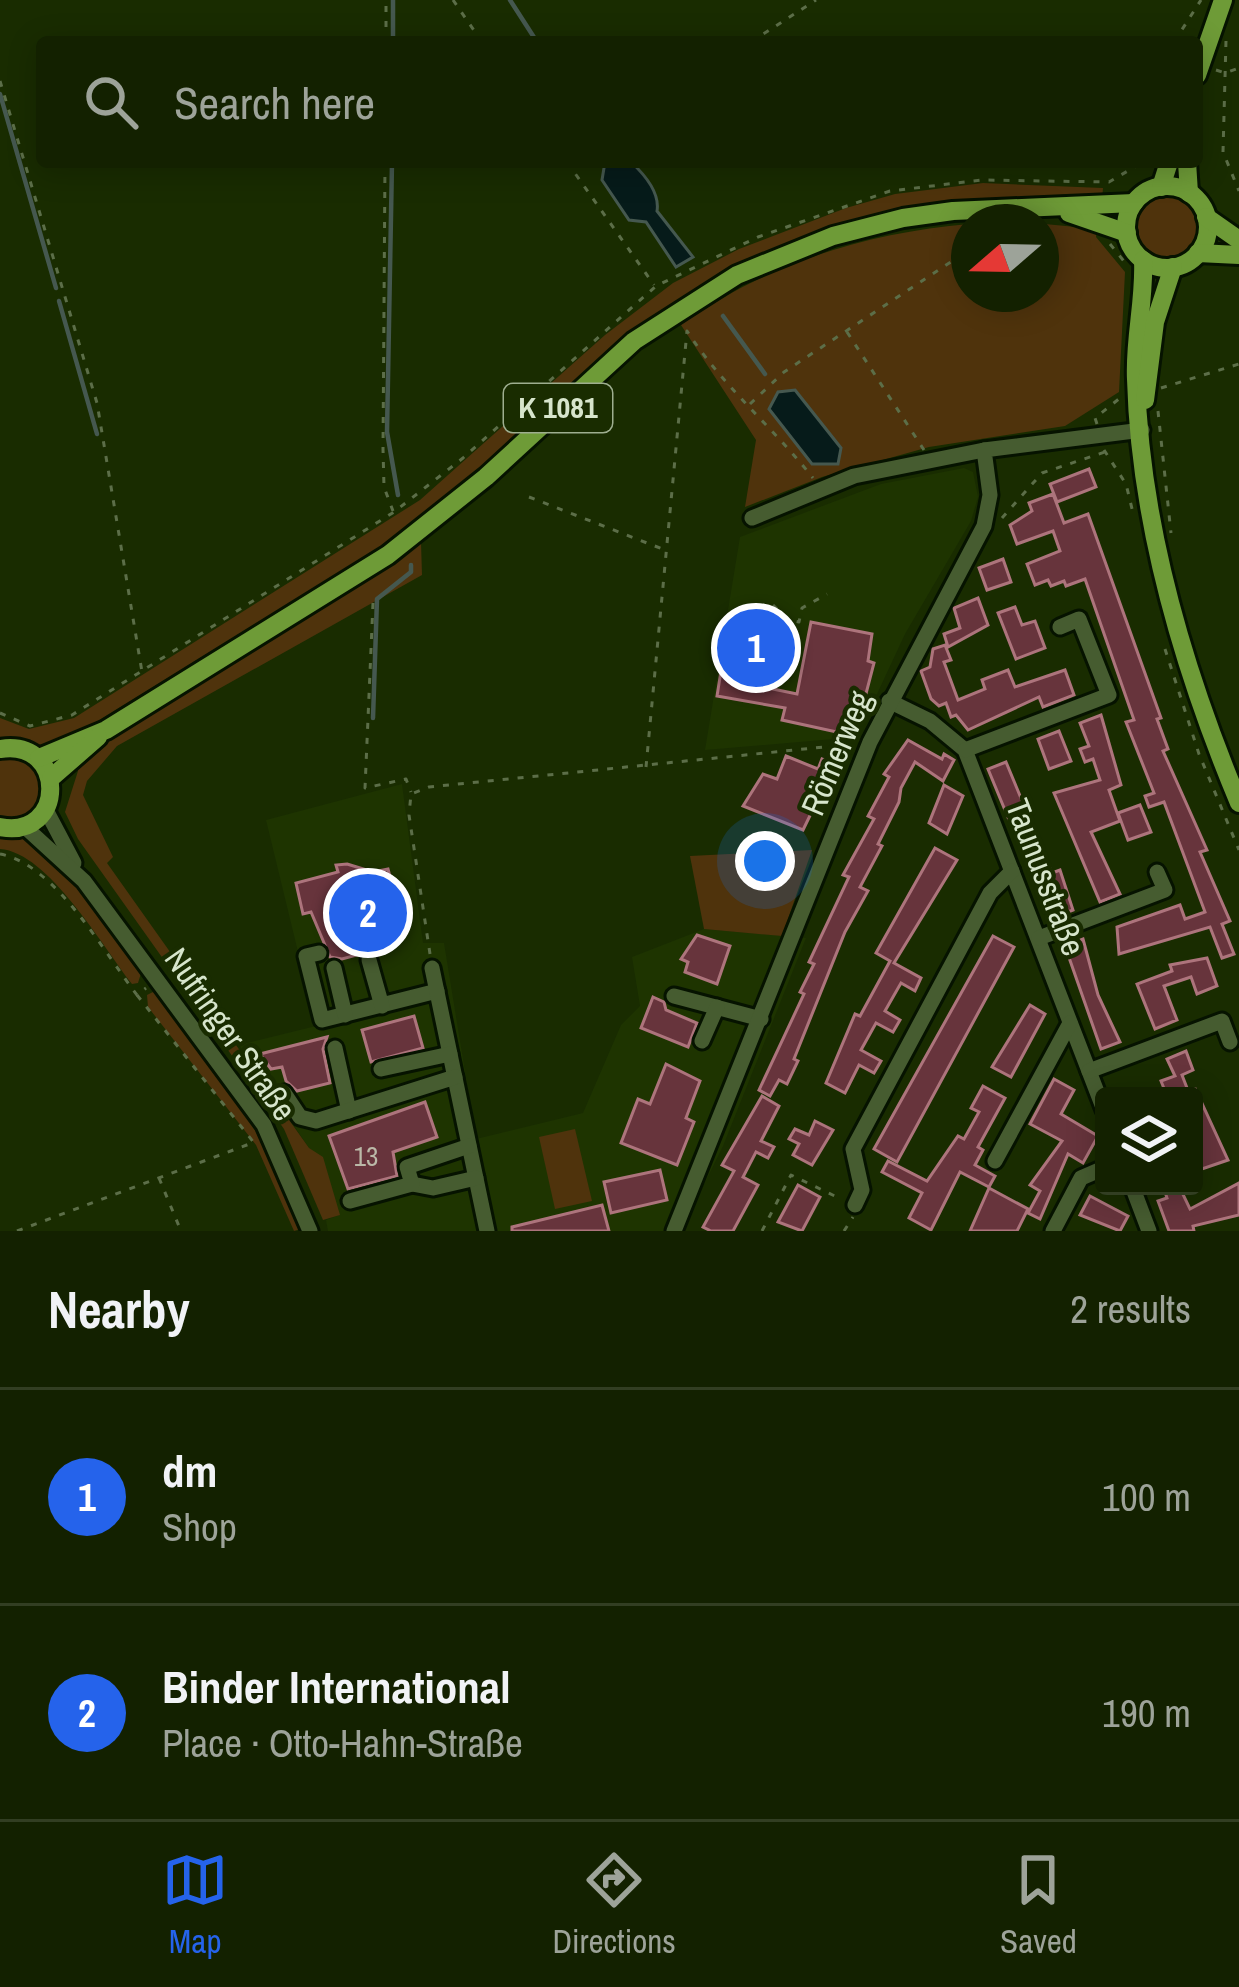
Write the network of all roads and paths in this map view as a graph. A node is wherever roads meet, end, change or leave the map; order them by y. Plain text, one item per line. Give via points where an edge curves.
1 (386, 0) edge
2 (453, 0) edge
3 (816, 0) edge
4 (1201, 0) edge
5 (1223, 0) edge
6 (386, 36) edge
7 (478, 36) edge
8 (760, 36) edge
9 (1178, 36) edge
10 (1203, 58) edge
11 (1239, 68) edge
12 (0, 81) edge
13 (385, 168) edge
14 (571, 168) edge
15 (1133, 168) edge
16 (1167, 168) edge
17 (1187, 168) edge
18 (1161, 187) junction
19 (1239, 191) edge
20 (1189, 193) junction
21 (1134, 203) junction
22 (1103, 215) junction
23 (1206, 217) junction
24 (1126, 233) junction
25 (1239, 240) edge
26 (1198, 253) junction
27 (1239, 255) edge
28 (951, 262) edge
29 (1137, 266) junction
30 (1173, 267) junction
31 (656, 286) dead end
32 (846, 331) junction
33 (1239, 364) edge
34 (1154, 385) junction
35 (1123, 395) dead end
36 (748, 405) junction
37 (1142, 423) junction
38 (1100, 434) junction
39 (984, 450) junction
40 (1105, 452) dead end
41 (929, 458) junction
42 (822, 488) junction
43 (529, 497) dead end
44 (394, 512) dead end
45 (752, 518) dead end
46 (984, 526) junction
47 (1172, 536) dead end
48 (666, 551) junction
49 (827, 594) dead end
50 (373, 603) dead end
51 (773, 604) dead end
52 (1060, 627) dead end
53 (143, 673) dead end
54 (890, 700) junction
55 (0, 713) edge
56 (106, 730) junction
57 (870, 742) junction
58 (61, 748) junction
59 (0, 749) edge
60 (965, 750) junction
61 (39, 758) junction
62 (646, 767) junction
63 (51, 778) junction
64 (411, 794) junction
65 (1239, 803) edge
66 (46, 810) junction
67 (0, 826) edge
68 (25, 826) junction
69 (0, 854) edge
70 (1012, 871) junction
71 (1157, 872) dead end
72 (84, 881) junction
73 (1039, 938) junction
74 (319, 952) dead end
75 (369, 960) dead end
76 (334, 968) dead end
77 (432, 968) joint
78 (158, 980) junction
79 (436, 991) junction
80 (136, 995) junction
81 (674, 996) dead end
82 (382, 1006) junction
83 (717, 1007) junction
84 (345, 1015) junction
85 (761, 1019) junction
86 (1070, 1023) junction
87 (703, 1041) dead end
88 (1230, 1042) dead end
89 (335, 1048) dead end
90 (450, 1054) junction
91 (382, 1070) dead end
92 (1090, 1071) junction
93 (454, 1077) junction
94 (1096, 1087) edge
95 (284, 1093) dead end
96 (350, 1111) junction
97 (260, 1141) junction
98 (469, 1146) junction
99 (995, 1161) dead end
100 (1095, 1172) edge
101 (159, 1178) junction
102 (476, 1178) junction
103 (412, 1184) junction
104 (1135, 1195) edge
105 (350, 1201) dead end
106 (855, 1205) junction
107 (17, 1231) edge
108 (181, 1231) edge
109 (310, 1231) edge
110 (487, 1231) edge
111 (674, 1231) edge
112 (762, 1231) edge
113 (844, 1231) edge
114 (1053, 1231) edge
115 (1149, 1231) edge

1 - 6 path
2 - 7 path
3 - 8 path
4 - 9 path
5 - 10 main road
11 - 19 path via 1225,74 1223,152
12 - 53 path via 97,403
13 - 44 path via 383,449
14 - 31 path
15 - 22 path via 1109,182
16 - 18 main road
17 - 20 main road
18 - 20 main road
18 - 21 main road
20 - 23 main road
21 - 22 main road, K 1081
21 - 24 main road
22 - 24 main road, K 1081
22 - 29 path via 1103,235
22 - 56 main road, K 1081 via 953,211 879,223 716,286 624,349 410,539
23 - 25 main road
23 - 26 main road
24 - 29 main road
26 - 27 main road
26 - 30 main road
28 - 32 path
29 - 30 main road
29 - 37 main road
30 - 34 main road via 1155,322
32 - 36 path
32 - 41 path
33 - 34 path
34 - 37 main road
34 - 47 path
35 - 38 path via 1095,418
36 - 42 path
36 - 48 path via 687,331
37 - 38 street
37 - 65 main road via 1168,597
38 - 39 street
39 - 41 street
39 - 46 street, Römerweg
40 - 46 path via 1042,473 999,521
41 - 42 street
42 - 45 street
43 - 48 path
46 - 54 street, Römerweg
48 - 62 path
49 - 51 path via 802,608 799,622
50 - 64 path via 364,788 406,778
52 - 60 street via 1079,619 1109,695
54 - 57 street, Römerweg
54 - 60 street
55 - 58 path via 30,726 51,723
56 - 58 main road, K 1081
56 - 63 main road, K 1081
57 - 62 path
57 - 85 street, Römerweg
58 - 61 main road, K 1081
59 - 61 main road
60 - 70 street, Taunusstraße
61 - 63 main road
62 - 64 path
63 - 66 main road
64 - 77 path
66 - 68 main road
66 - 72 street, Nufringer Straße
67 - 68 main road
68 - 72 street, Nufringer Straße
69 - 80 path via 45,874
70 - 73 street, Taunusstraße
70 - 106 street via 990,893 853,1149 862,1190
71 - 73 street via 1165,890
72 - 78 street, Nufringer Straße
73 - 86 street, Taunusstraße
74 - 84 street via 306,956 322,1020
75 - 82 street
76 - 84 street
77 - 79 street
78 - 80 path
78 - 97 street, Nufringer Straße
79 - 82 street
79 - 90 street
80 - 97 path
81 - 83 street
82 - 84 street
83 - 85 street
83 - 87 street
85 - 111 street, Römerweg
86 - 92 street, Taunusstraße
86 - 99 street
88 - 92 street via 1222,1021
89 - 96 street
90 - 91 street
90 - 93 street
92 - 94 street, Taunusstraße
93 - 96 street
93 - 98 street
95 - 96 street via 300,1118
97 - 101 path
97 - 109 street, Nufringer Straße
98 - 102 street
98 - 103 street via 407,1167
100 - 114 street via 1082,1178
101 - 107 path
101 - 108 path
102 - 103 street
102 - 110 street
103 - 105 street
104 - 115 street
106 - 112 path via 791,1175
106 - 113 path

